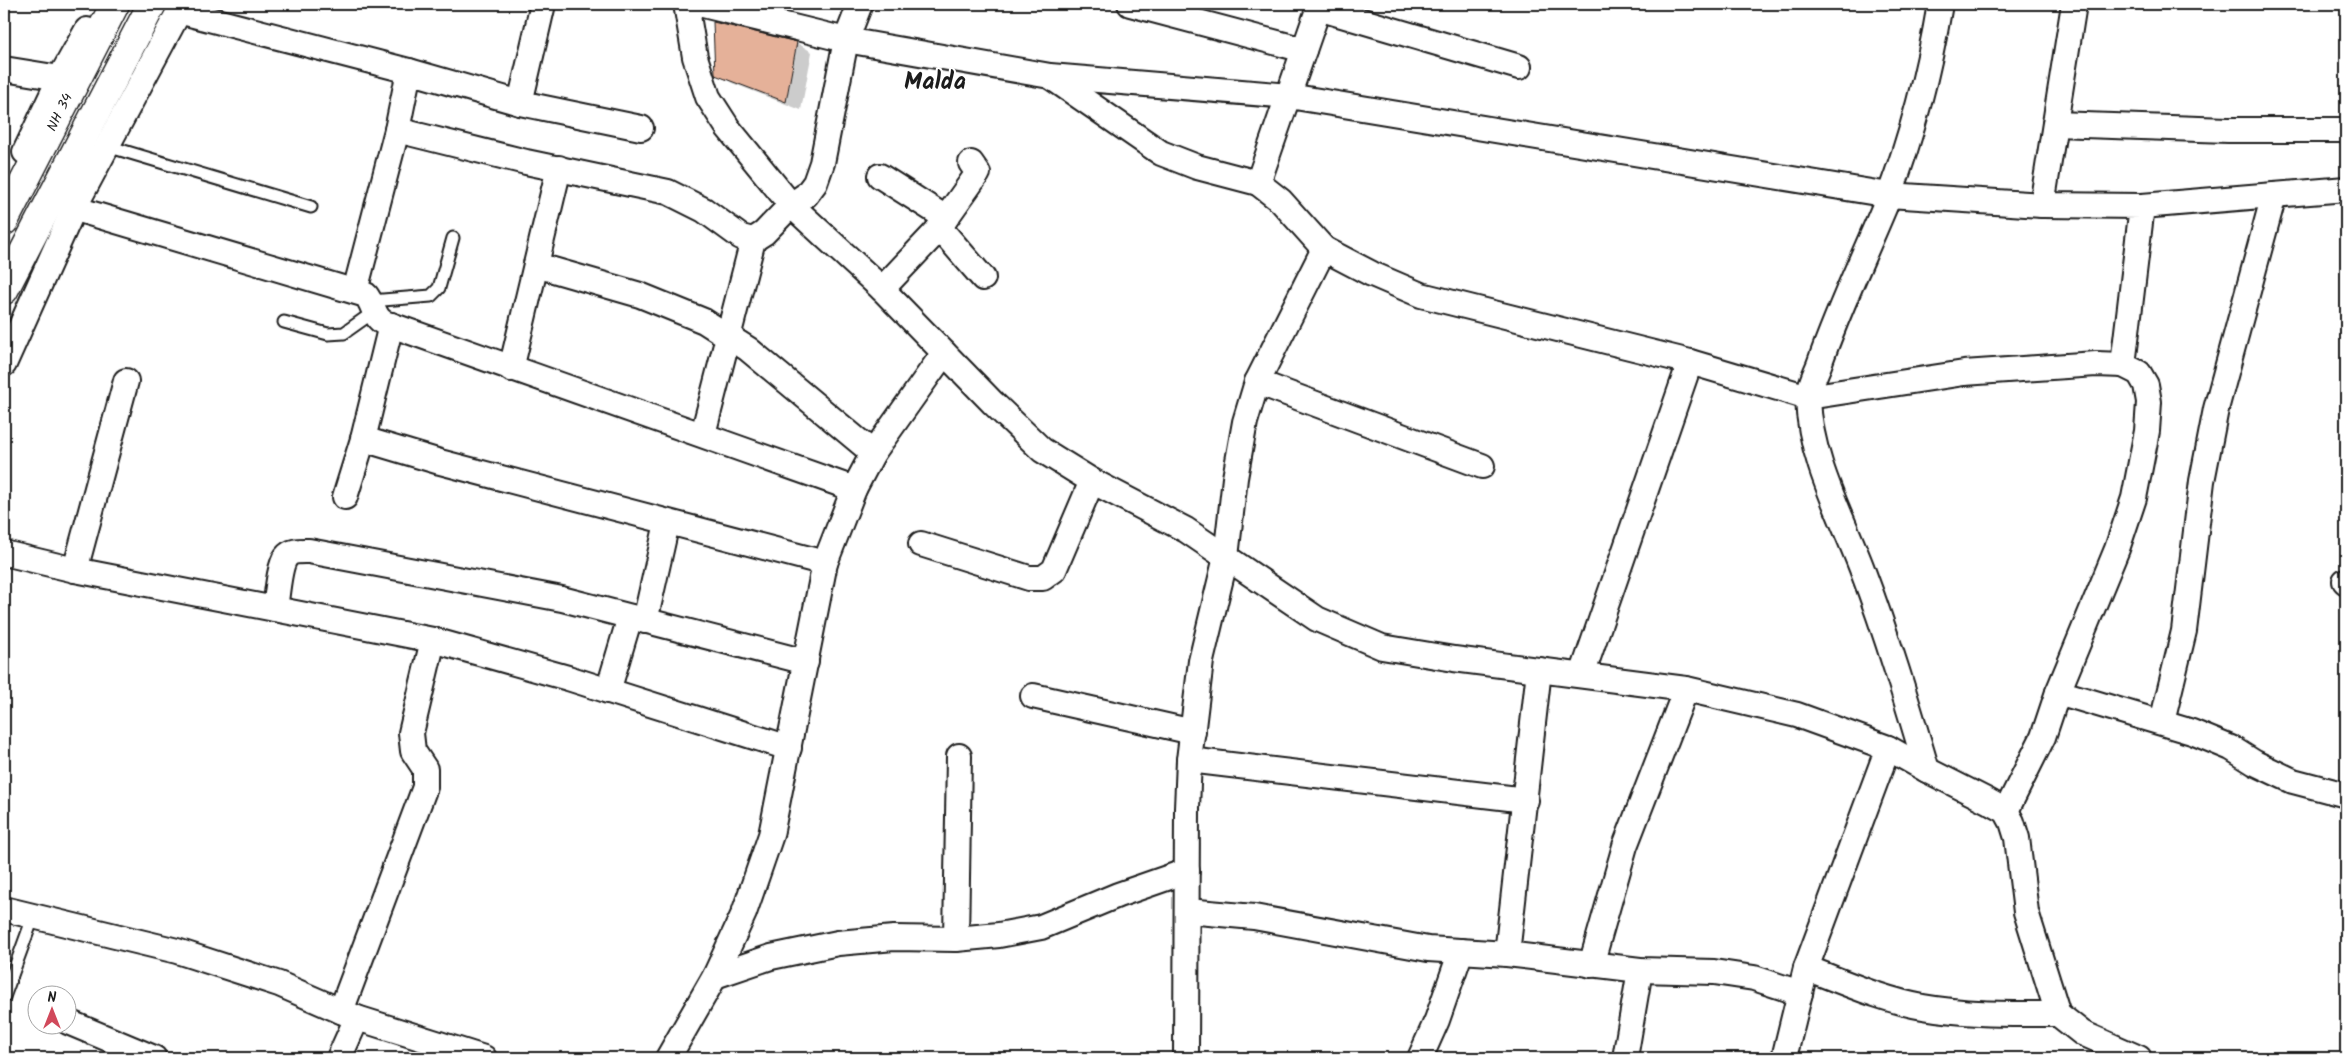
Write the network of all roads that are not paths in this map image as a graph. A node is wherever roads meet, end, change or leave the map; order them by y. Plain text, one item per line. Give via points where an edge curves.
1 (102, 4) edge
2 (115, 4) edge
3 (152, 4) edge
4 (543, 4) edge
5 (686, 4) edge
6 (699, 4) edge
7 (860, 4) edge
8 (1130, 4) edge
9 (1940, 4) edge
10 (2074, 4) edge
11 (1319, 6) edge
12 (180, 8) edge
13 (846, 40) junction
14 (1304, 50) junction
15 (1519, 67) dead end
16 (4, 69) edge
17 (409, 71) junction
18 (1050, 76) junction
19 (60, 78) junction
20 (1289, 96) junction
21 (520, 103) junction
22 (2055, 124) junction
23 (641, 128) dead end
24 (397, 130) junction
25 (2346, 130) edge
26 (107, 146) junction
27 (971, 163) dead end
28 (559, 168) junction
29 (880, 176) dead end
30 (1258, 183) junction
31 (2346, 189) edge
32 (4, 194) edge
33 (1889, 195) junction
34 (2274, 195) junction
35 (791, 204) junction
36 (61, 205) junction
37 (2042, 205) junction
38 (311, 206) dead end
39 (2142, 206) junction
40 (4, 221) edge
41 (941, 225) junction
42 (453, 238) dead end
43 (753, 240) junction
44 (1324, 249) junction
45 (536, 265) junction
46 (983, 278) dead end
47 (882, 289) junction
48 (4, 290) edge
49 (373, 307) junction
50 (284, 322) dead end
51 (729, 336) junction
52 (944, 353) junction
53 (1690, 362) junction
54 (4, 364) edge
55 (2123, 366) junction
56 (511, 369) junction
57 (126, 381) dead end
58 (1256, 382) junction
59 (1808, 397) junction
60 (703, 434) junction
61 (363, 439) junction
62 (874, 454) junction
63 (1482, 466) dead end
64 (1092, 481) junction
65 (854, 489) junction
66 (345, 498) dead end
67 (667, 523) junction
68 (921, 544) dead end
69 (4, 554) edge
70 (1226, 557) junction
71 (825, 564) junction
72 (75, 570) junction
73 (275, 609) junction
74 (638, 619) junction
75 (433, 640) junction
76 (806, 662) junction
77 (1539, 670) junction
78 (1582, 675) junction
79 (1686, 689) junction
80 (608, 690) junction
81 (2058, 692) junction
82 (1033, 696) dead end
83 (2162, 722) junction
84 (1193, 732) junction
85 (789, 748) junction
86 (1888, 748) junction
87 (959, 756) dead end
88 (1190, 760) junction
89 (1926, 770) junction
90 (2346, 795) edge
91 (1526, 800) junction
92 (2006, 811) junction
93 (1187, 872) junction
94 (4, 909) edge
95 (1187, 911) junction
96 (34, 915) junction
97 (956, 939) junction
98 (1461, 951) junction
99 (1507, 954) junction
100 (1591, 965) junction
101 (1806, 968) junction
102 (1640, 970) junction
103 (715, 976) junction
104 (1800, 993) junction
105 (4, 997) edge
106 (2058, 1014) junction
107 (349, 1015) junction
108 (78, 1026) edge
109 (154, 1058) edge
110 (339, 1058) edge
111 (484, 1058) edge
112 (668, 1058) edge
113 (1186, 1058) edge
114 (1420, 1058) edge
115 (1625, 1058) edge
116 (1784, 1058) edge
117 (2139, 1058) edge

1 - 19 street
2 - 40 main road, NH 34
3 - 36 main road
4 - 21 street
5 - 35 street via 695,57 708,97 728,128
6 - 13 street
7 - 13 street
8 - 14 street
9 - 33 street via 1913,129
10 - 22 street
11 - 14 street
11 - 15 street
12 - 17 street
12 - 26 street
13 - 18 street
13 - 35 street via 822,163 806,195
14 - 20 street
16 - 19 street
17 - 21 street
17 - 24 street
18 - 20 street
18 - 30 street via 1161,153 1197,167
19 - 32 street
20 - 30 street
20 - 33 street
21 - 23 street
22 - 25 street
22 - 37 street
24 - 28 street
24 - 49 street
26 - 36 street
26 - 38 lane
27 - 41 street via 978,173
28 - 43 street via 668,192 704,210 741,237
28 - 45 street
29 - 41 street
30 - 44 street via 1281,201
31 - 34 street
33 - 37 street
33 - 59 street via 1825,347
34 - 39 street
34 - 83 street via 2216,409 2202,481 2184,631
35 - 43 street
35 - 47 street
36 - 48 main road
36 - 49 street
36 - 54 street
37 - 39 street
39 - 55 street
41 - 46 street via 944,233
41 - 47 street
42 - 49 lane via 439,288 432,296
43 - 51 street
44 - 53 street via 1421,295
44 - 58 street
45 - 51 street via 640,295 704,321
45 - 56 street
47 - 52 street
49 - 50 lane via 344,333 328,334
49 - 56 street
49 - 61 street
51 - 60 street
51 - 62 street
52 - 62 street
52 - 64 street via 1042,450
53 - 59 street
53 - 78 street
55 - 59 street via 2096,364 1964,373
55 - 81 street via 2139,373 2146,385 2149,402 2147,432 2134,498 2117,549
56 - 60 street
57 - 72 street
58 - 63 street
58 - 70 street via 1235,478
59 - 89 street via 1814,445 1890,645
60 - 65 street
61 - 66 street
61 - 67 street
62 - 65 street
64 - 68 street via 1054,570 1044,578 1029,578
64 - 70 street via 1186,530
65 - 71 street
67 - 71 street
67 - 74 street
69 - 72 street
70 - 77 street via 1317,619 1382,647
70 - 84 street via 1201,661
71 - 76 street
72 - 73 street
73 - 74 street via 286,557 294,551 309,551 382,567 482,582
73 - 75 street
74 - 76 street
74 - 80 street
75 - 80 street
75 - 107 street via 411,733 413,751 425,769 425,787
76 - 85 street
77 - 78 street
77 - 91 street
78 - 79 street
79 - 86 street via 1797,716
79 - 100 street via 1626,846
80 - 85 street
81 - 83 street
81 - 92 street via 2043,737
82 - 84 street
83 - 90 street via 2230,748 2293,780
84 - 88 street
85 - 103 street via 771,835 744,912
86 - 89 street
86 - 101 street
87 - 97 street
88 - 91 street
88 - 93 street
89 - 92 street
91 - 99 street
92 - 106 street via 2017,838 2026,912
93 - 95 street
93 - 97 street via 1041,927
94 - 96 street
95 - 98 street via 1254,918 1428,949
95 - 113 street
96 - 105 lane
96 - 107 street via 177,951 279,984
97 - 103 street via 894,938 838,943 771,956
98 - 99 street
98 - 114 street
99 - 100 street
100 - 102 street
101 - 104 street
101 - 106 street via 1877,995 1922,1007 1973,1014
102 - 104 street via 1714,972 1754,978
102 - 115 street
103 - 112 street
104 - 116 street
106 - 117 street via 2082,1033
107 - 110 street
107 - 111 street
108 - 109 street

